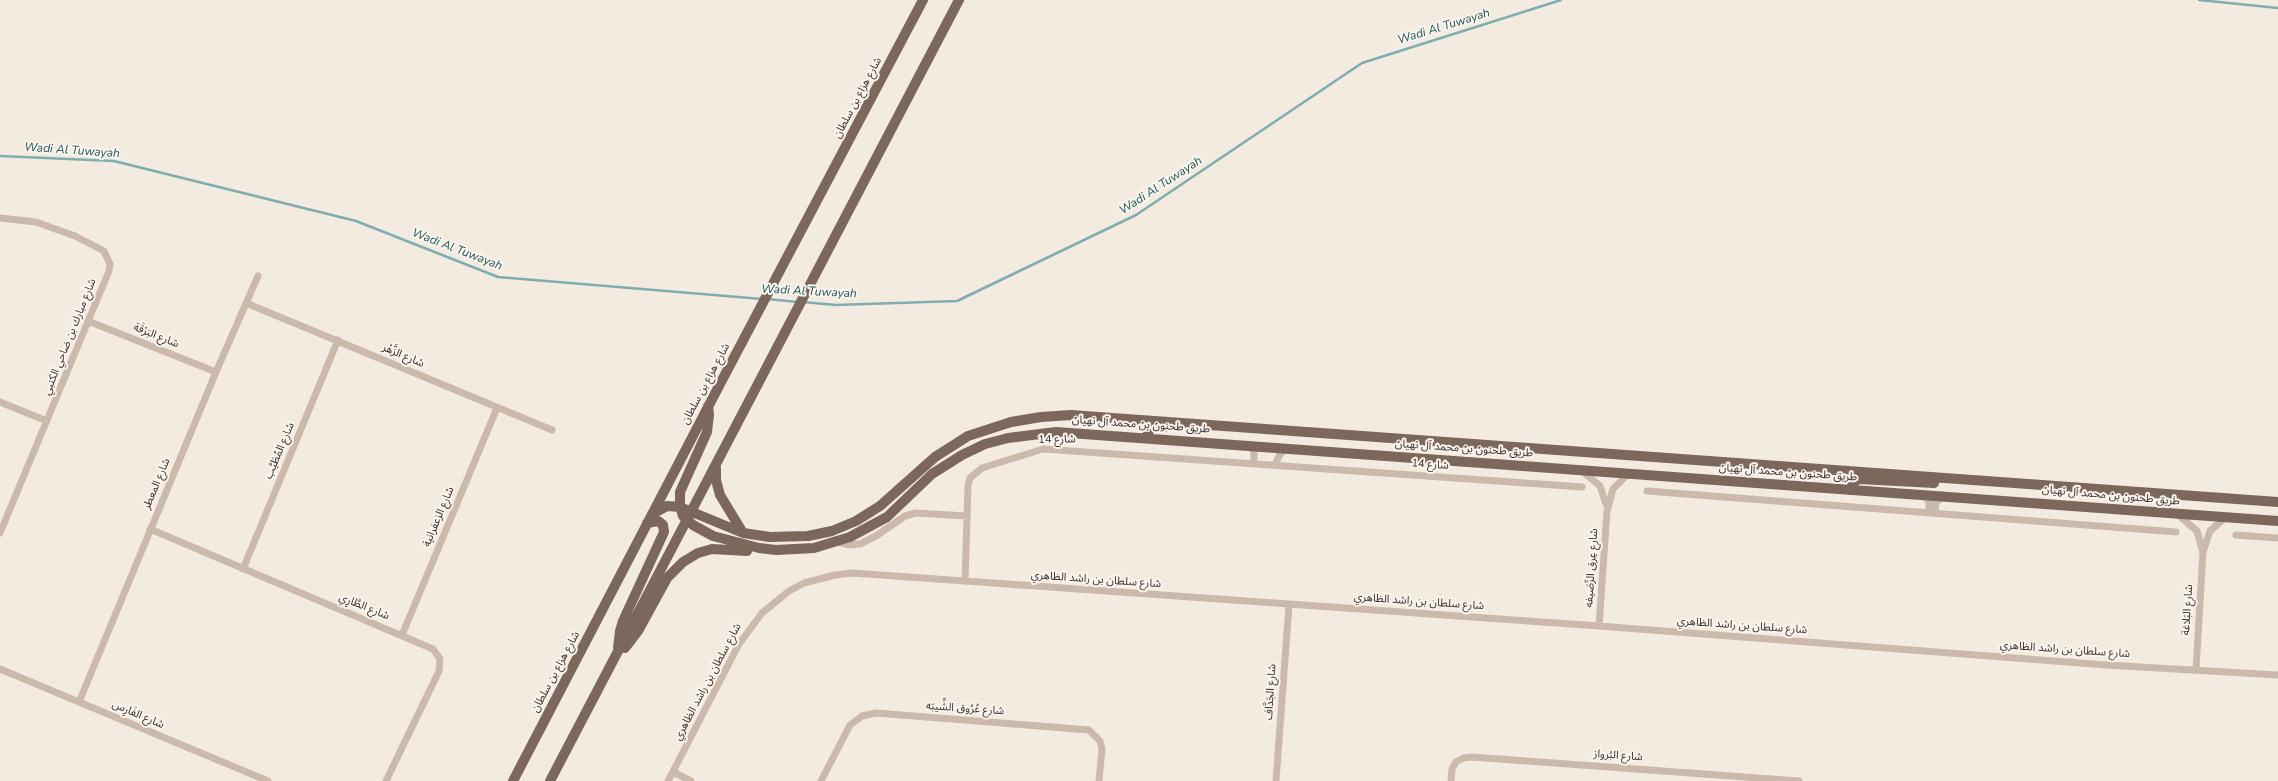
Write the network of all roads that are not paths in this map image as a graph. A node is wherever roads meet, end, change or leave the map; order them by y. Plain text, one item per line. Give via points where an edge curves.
1 (923, 0) edge
2 (959, 0) edge
3 (0, 218) edge
4 (258, 276) dead end
5 (246, 303) junction
6 (88, 321) junction
7 (338, 340) junction
8 (216, 372) junction
9 (0, 402) edge
10 (708, 406) junction
11 (497, 408) junction
12 (47, 421) junction
13 (1249, 427) junction
14 (552, 430) dead end
15 (1147, 437) junction
16 (1250, 445) junction
17 (1286, 448) junction
18 (1254, 463) junction
19 (717, 464) junction
20 (1275, 465) junction
21 (1580, 470) junction
22 (1629, 473) junction
23 (1960, 478) junction
24 (1582, 487) dead end
25 (1850, 490) junction
26 (1647, 491) dead end
27 (1923, 494) junction
28 (1943, 495) junction
29 (2278, 502) edge
30 (680, 506) junction
31 (1607, 511) junction
32 (1932, 512) junction
33 (2177, 514) junction
34 (690, 516) junction
35 (967, 516) junction
36 (2226, 517) junction
37 (650, 518) junction
38 (2278, 521) edge
39 (150, 529) junction
40 (2176, 532) dead end
41 (0, 533) edge
42 (743, 533) junction
43 (2236, 535) dead end
44 (2278, 538) edge
45 (837, 542) junction
46 (789, 550) junction
47 (2203, 552) junction
48 (243, 569) junction
49 (965, 581) junction
50 (1289, 605) junction
51 (1599, 626) junction
52 (402, 635) junction
53 (618, 652) junction
54 (0, 669) edge
55 (2196, 669) junction
56 (2278, 676) edge
57 (79, 702) junction
58 (673, 772) junction
59 (268, 781) edge
60 (386, 781) edge
61 (513, 781) edge
62 (550, 781) edge
63 (668, 781) edge
64 (691, 781) edge
65 (821, 781) edge
66 (1099, 781) edge
67 (1276, 781) edge
68 (1451, 781) edge
69 (1799, 781) edge

1 - 10 main road, شارع هزاع بن سلطان
2 - 19 main road
3 - 6 street, شارع مبارك بن ضاحي الكتبي via 36,222 75,236 104,251 108,256 109,271
4 - 5 street, شارع المعطر
5 - 7 street, شارع الزَّهْر
5 - 8 street, شارع المعطر
6 - 8 street, شارع البَرْقَة
6 - 12 street, شارع مبارك بن ضاحي الكتبي
7 - 11 street, شارع الزَّهْر
7 - 48 street, شارع المُطَيَّب
8 - 39 street, شارع المعطر
9 - 12 street
10 - 30 main road via 707,432 682,487
10 - 37 main road, شارع هزاع بن سلطان
11 - 14 street, شارع الزَّهْر
11 - 52 street, شارع الزعفرانية
12 - 41 street, شارع مبارك بن ضاحي الكتبي
13 - 15 main road via 1217,430 1157,426 1150,429
13 - 23 main road, طريق طحنون بن محمد آل نهيان
13 - 42 main road, طريق طحنون بن محمد آل نهيان via 1071,415 1011,422 981,431 951,446 925,465 880,506 844,528 795,537
15 - 16 main road, طريق طحنون بن محمد آل نهيان
15 - 45 main road, طريق طحنون بن محمد آل نهيان via 1050,432 985,444 941,467 897,509 875,525
16 - 17 main road, طريق طحنون بن محمد آل نهيان
16 - 18 street via 1254,453
17 - 20 street
17 - 21 main road, طريق طحنون بن محمد آل نهيان
18 - 20 street, شارع 14
18 - 35 street, شارع 14 via 1036,450 975,472 969,482
19 - 34 main road
19 - 42 main road via 717,487
20 - 24 street, شارع 14
21 - 22 main road, طريق طحنون بن محمد آل نهيان
21 - 31 street, شارع عِرق الرِّصَيفه via 1600,486 1606,497
22 - 25 main road, طريق طحنون بن محمد آل نهيان
22 - 31 street, شارع عِرق الرِّصَيفه via 1613,490
23 - 25 main road via 1934,483 1859,479
23 - 29 main road, طريق طحنون بن محمد آل نهيان
25 - 27 main road, طريق طحنون بن محمد آل نهيان
26 - 32 street
27 - 28 main road, طريق طحنون بن محمد آل نهيان
27 - 32 street
28 - 32 street
28 - 33 main road, طريق طحنون بن محمد آل نهيان
30 - 34 main road
30 - 37 main road via 667,506
31 - 51 street, شارع عِرق الرِّصَيفه
32 - 40 street
33 - 36 main road, طريق طحنون بن محمد آل نهيان
33 - 47 street, شارع البَلاغة via 2197,531
34 - 42 main road, طريق طحنون بن محمد آل نهيان
34 - 46 main road, طريق طحنون بن محمد آل نهيان via 713,536 759,548
34 - 53 main road
35 - 45 street via 916,513 905,516 860,544
35 - 49 street, شارع 14
36 - 38 main road, طريق طحنون بن محمد آل نهيان
36 - 47 street, شارع البَلاغة via 2210,531
37 - 53 main road via 661,523 664,532 623,621
37 - 61 main road, شارع هزاع بن سلطان
39 - 48 street, شارع الطَّارِي
39 - 57 street, شارع المعطر
43 - 44 street
45 - 46 main road, طريق طحنون بن محمد آل نهيان via 814,548
46 - 53 main road via 768,553 712,549 689,558 667,578 634,638
47 - 55 street, شارع البَلاغة
48 - 52 street, شارع الطَّارِي
49 - 50 street, شارع سلطان بن راشد الظاهري
49 - 58 street, شارع سلطان بن راشد الظاهري via 852,573 818,578 789,591 774,601 749,628
50 - 51 street, شارع سلطان بن راشد الظاهري
50 - 67 street, شارع الجَدَّاف
51 - 55 street, شارع سلطان بن راشد الظاهري via 2106,665
52 - 60 street, شارع الطَّارِي via 433,649 438,654 441,665
53 - 62 main road
54 - 57 street, شارع الفَارِس
55 - 56 street, شارع سلطان بن راشد الظاهري
57 - 59 street, شارع الفَارِس
58 - 63 street, شارع سلطان بن راشد الظاهري
58 - 64 street
65 - 66 street, شارع عُرُوق الشِّيبَه via 850,725 862,716 876,713 1089,730 1100,742 1102,749
68 - 69 street, شارع البُرواز via 1452,769 1456,762 1472,756

